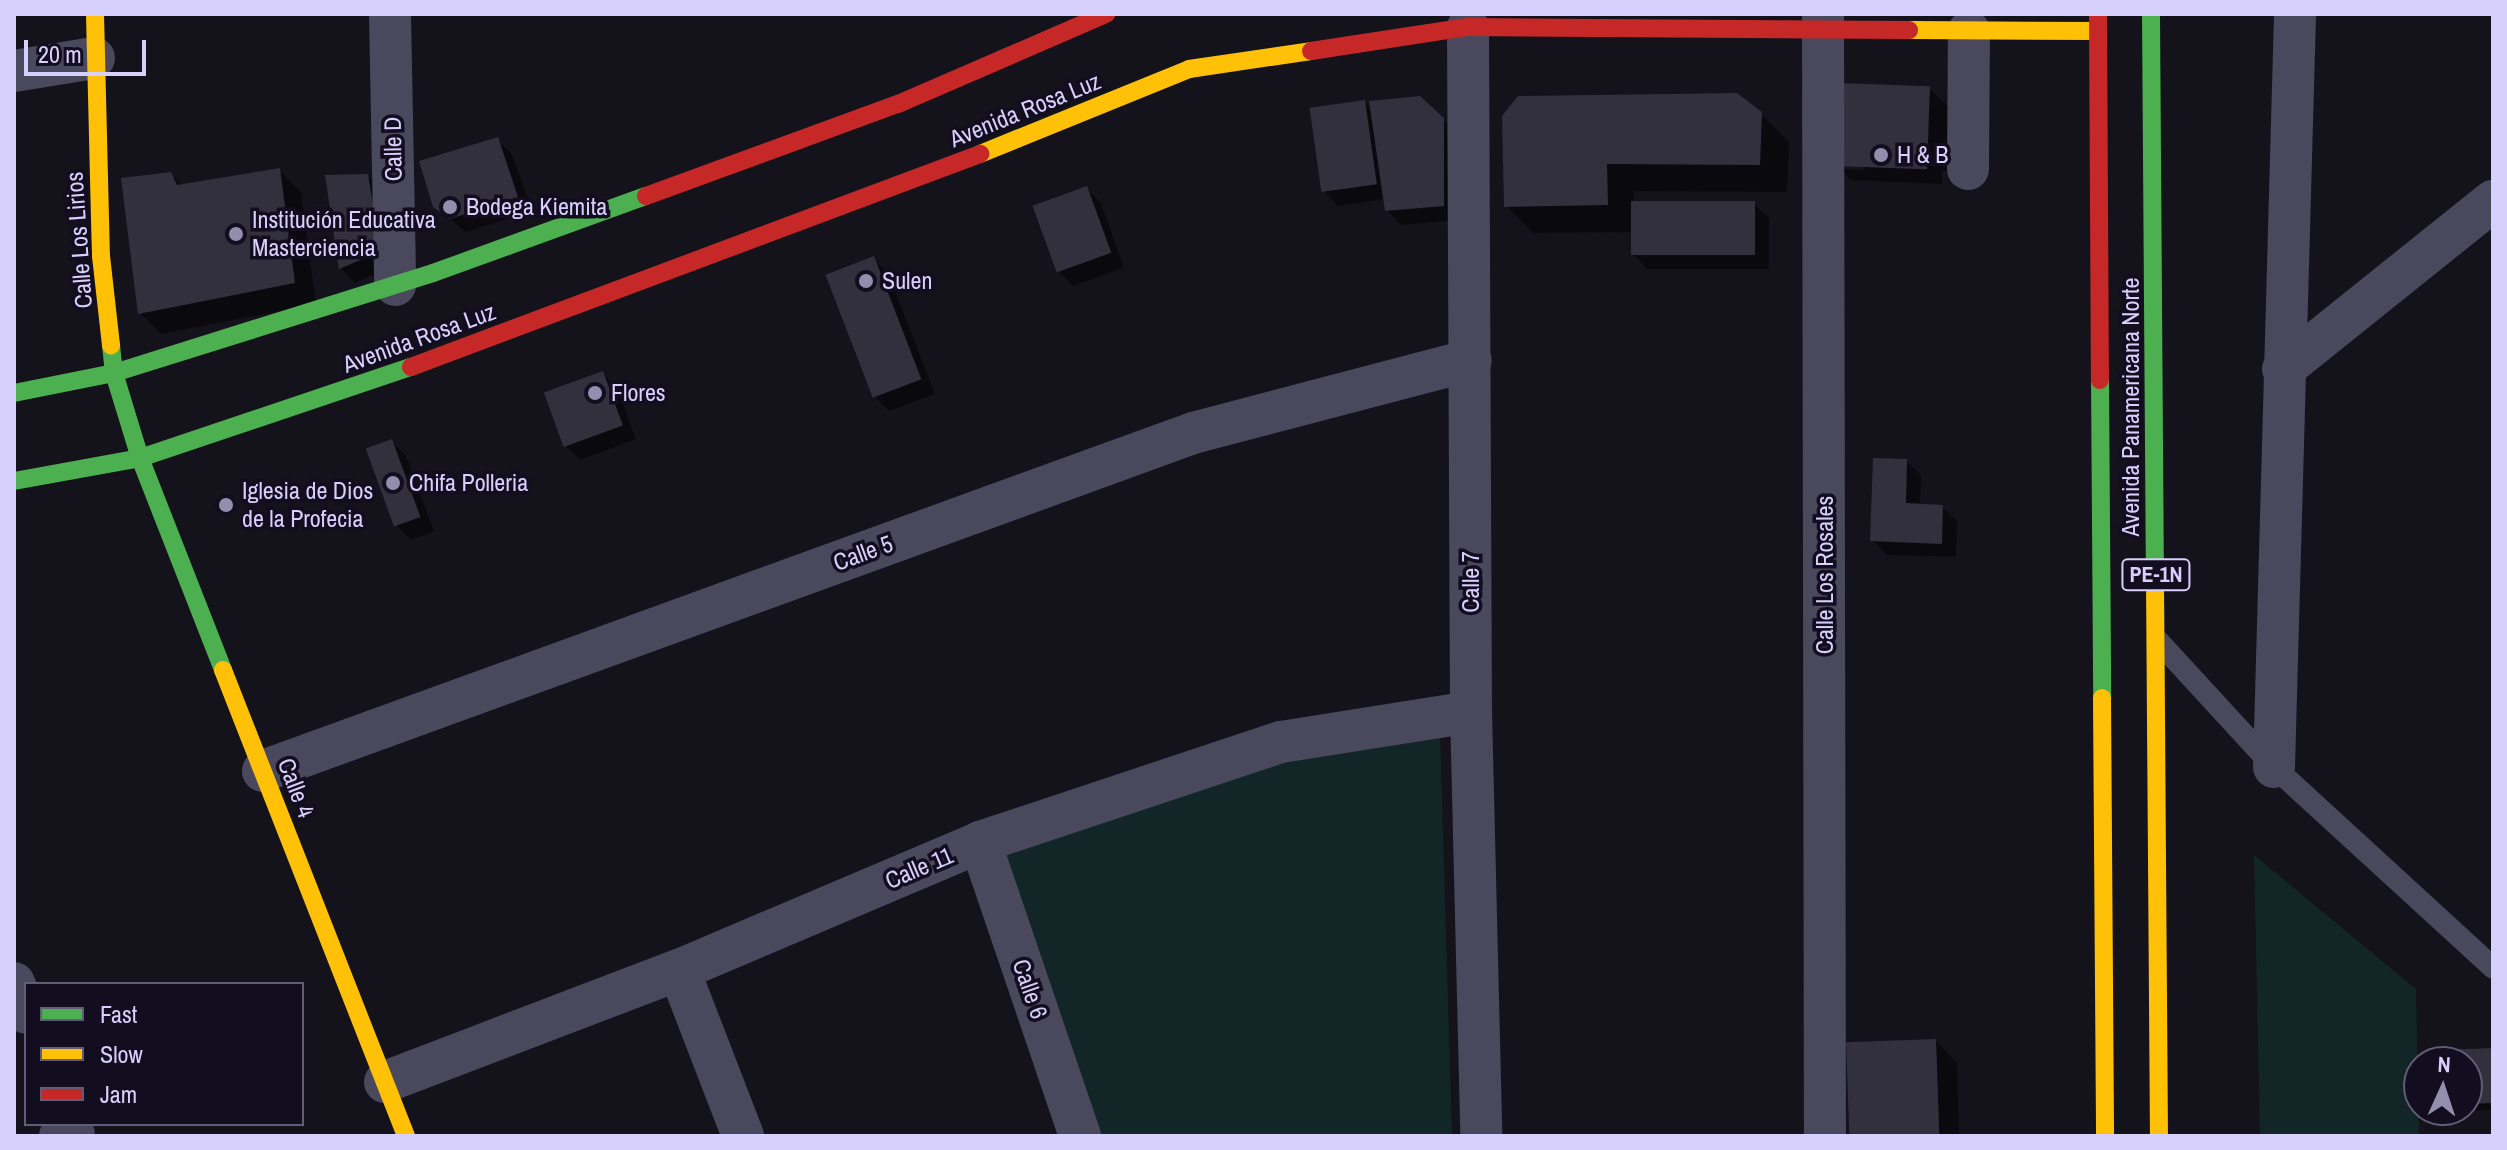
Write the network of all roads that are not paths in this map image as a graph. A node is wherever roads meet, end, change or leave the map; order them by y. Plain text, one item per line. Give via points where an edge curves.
1 (95, 14) edge
2 (390, 14) edge
3 (1106, 14) edge
4 (2151, 14) edge
5 (2295, 14) edge
6 (1824, 22) edge
7 (2098, 23) edge
8 (1468, 27) junction
9 (1969, 31) junction
10 (94, 58) junction
11 (14, 71) edge
12 (1968, 169) dead end
13 (2493, 201) edge
14 (395, 285) junction
15 (1471, 360) junction
16 (2283, 369) junction
17 (114, 373) junction
18 (14, 393) edge
19 (140, 458) junction
20 (14, 481) edge
21 (2157, 640) junction
22 (1471, 712) junction
23 (2274, 767) junction
24 (263, 771) junction
25 (980, 842) junction
26 (2493, 968) edge
27 (679, 970) junction
28 (14, 983) edge
29 (24, 1008) edge
30 (385, 1082) junction
31 (406, 1136) edge
32 (743, 1136) edge
33 (1080, 1136) edge
34 (1481, 1136) edge
35 (1825, 1136) edge
36 (2105, 1136) edge
37 (2159, 1136) edge

1 - 10 main road, Calle Los Lirios
2 - 14 street, Calle D
3 - 14 main road via 898,104
4 - 21 main road, Avenida Panamericana Norte / PE-1N
5 - 16 street
6 - 8 main road, Avenida Rosa Luz
6 - 9 main road, Avenida Rosa Luz
6 - 35 street, Calle Los Rosales
7 - 9 main road, Avenida Rosa Luz
7 - 36 main road, Avenida Panamericana Norte / PE-1N
8 - 15 street, Calle 7
8 - 19 main road, Avenida Rosa Luz via 1189,69 926,176 525,325
9 - 12 street
10 - 11 street
10 - 17 main road, Calle Los Lirios via 101,256
13 - 16 street
14 - 17 main road
15 - 22 street, Calle 7
15 - 24 street, Calle 5 via 1193,433
16 - 23 street
17 - 18 main road
17 - 19 main road, Calle Los Lirios
19 - 20 main road, Avenida Rosa Luz
19 - 24 main road, Calle 4
21 - 23 lane
21 - 37 main road, Avenida Panamericana Norte / PE-1N
22 - 25 street, Calle 11 via 1281,742
22 - 34 street, Calle 7
23 - 26 lane
24 - 30 main road, Calle 4
25 - 27 street, Calle 11
25 - 33 street, Calle 6
27 - 30 street, Calle 11
27 - 32 street
28 - 29 street
30 - 31 main road, Calle 4

